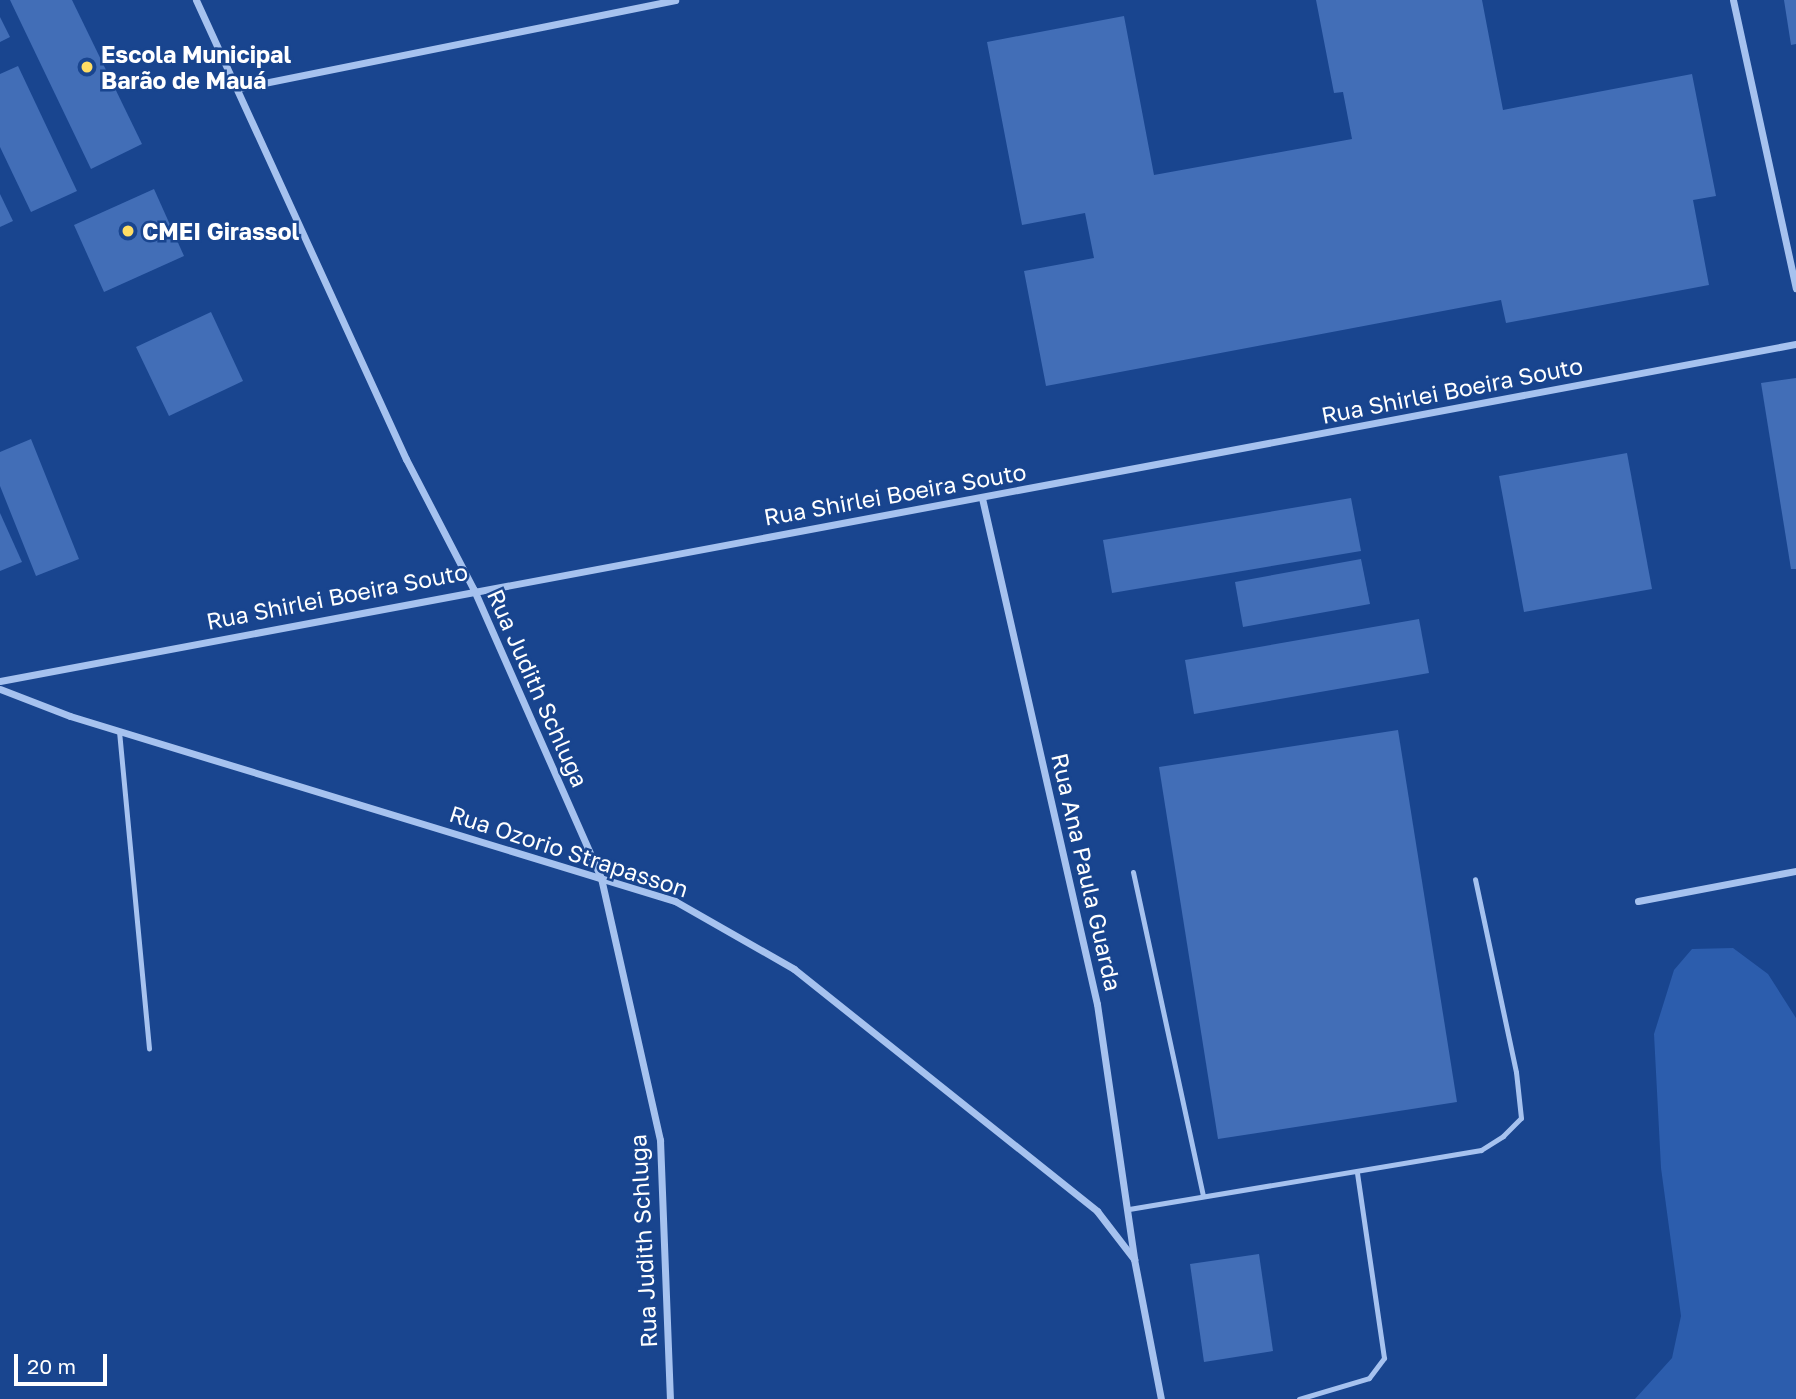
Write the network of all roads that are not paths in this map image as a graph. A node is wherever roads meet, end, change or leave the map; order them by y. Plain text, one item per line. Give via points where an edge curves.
1 (196, 0) edge
2 (675, 0) edge
3 (1734, 0) edge
4 (239, 88) junction
5 (1796, 288) edge
6 (1796, 344) edge
7 (982, 498) junction
8 (474, 590) junction
9 (0, 681) edge
10 (0, 689) edge
11 (119, 731) junction
12 (1796, 871) edge
13 (1133, 872) dead end
14 (601, 878) junction
15 (1475, 879) dead end
16 (1639, 901) dead end
17 (149, 1049) dead end
18 (1357, 1172) junction
19 (1203, 1196) junction
20 (1129, 1209) junction
21 (1134, 1259) junction
22 (670, 1399) edge
23 (1161, 1399) edge
24 (1299, 1399) edge

1 - 4 street, Rua Judith Schluga
2 - 4 street
3 - 5 street
4 - 8 street, Rua Judith Schluga via 407,459
6 - 7 street, Rua Shirlei Boeira Souto
7 - 8 street, Rua Shirlei Boeira Souto
7 - 20 street, Rua Ana Paula Guarda via 1097,1004
8 - 9 street, Rua Shirlei Boeira Souto
8 - 14 street, Rua Judith Schluga
10 - 11 street, Rua Ozorio Strapasson
11 - 14 street, Rua Ozorio Strapasson
11 - 17 lane
12 - 16 street
13 - 19 lane
14 - 21 street, Rua Ozorio Strapasson via 675,901 794,969 1097,1211
14 - 22 street, Rua Judith Schluga via 660,1140
15 - 18 lane via 1516,1072 1521,1118 1481,1150
18 - 19 lane
18 - 24 lane via 1384,1358 1369,1378
19 - 20 lane
20 - 21 street, Rua Ana Paula Guarda
21 - 23 street, Rua Ozorio Strapasson

